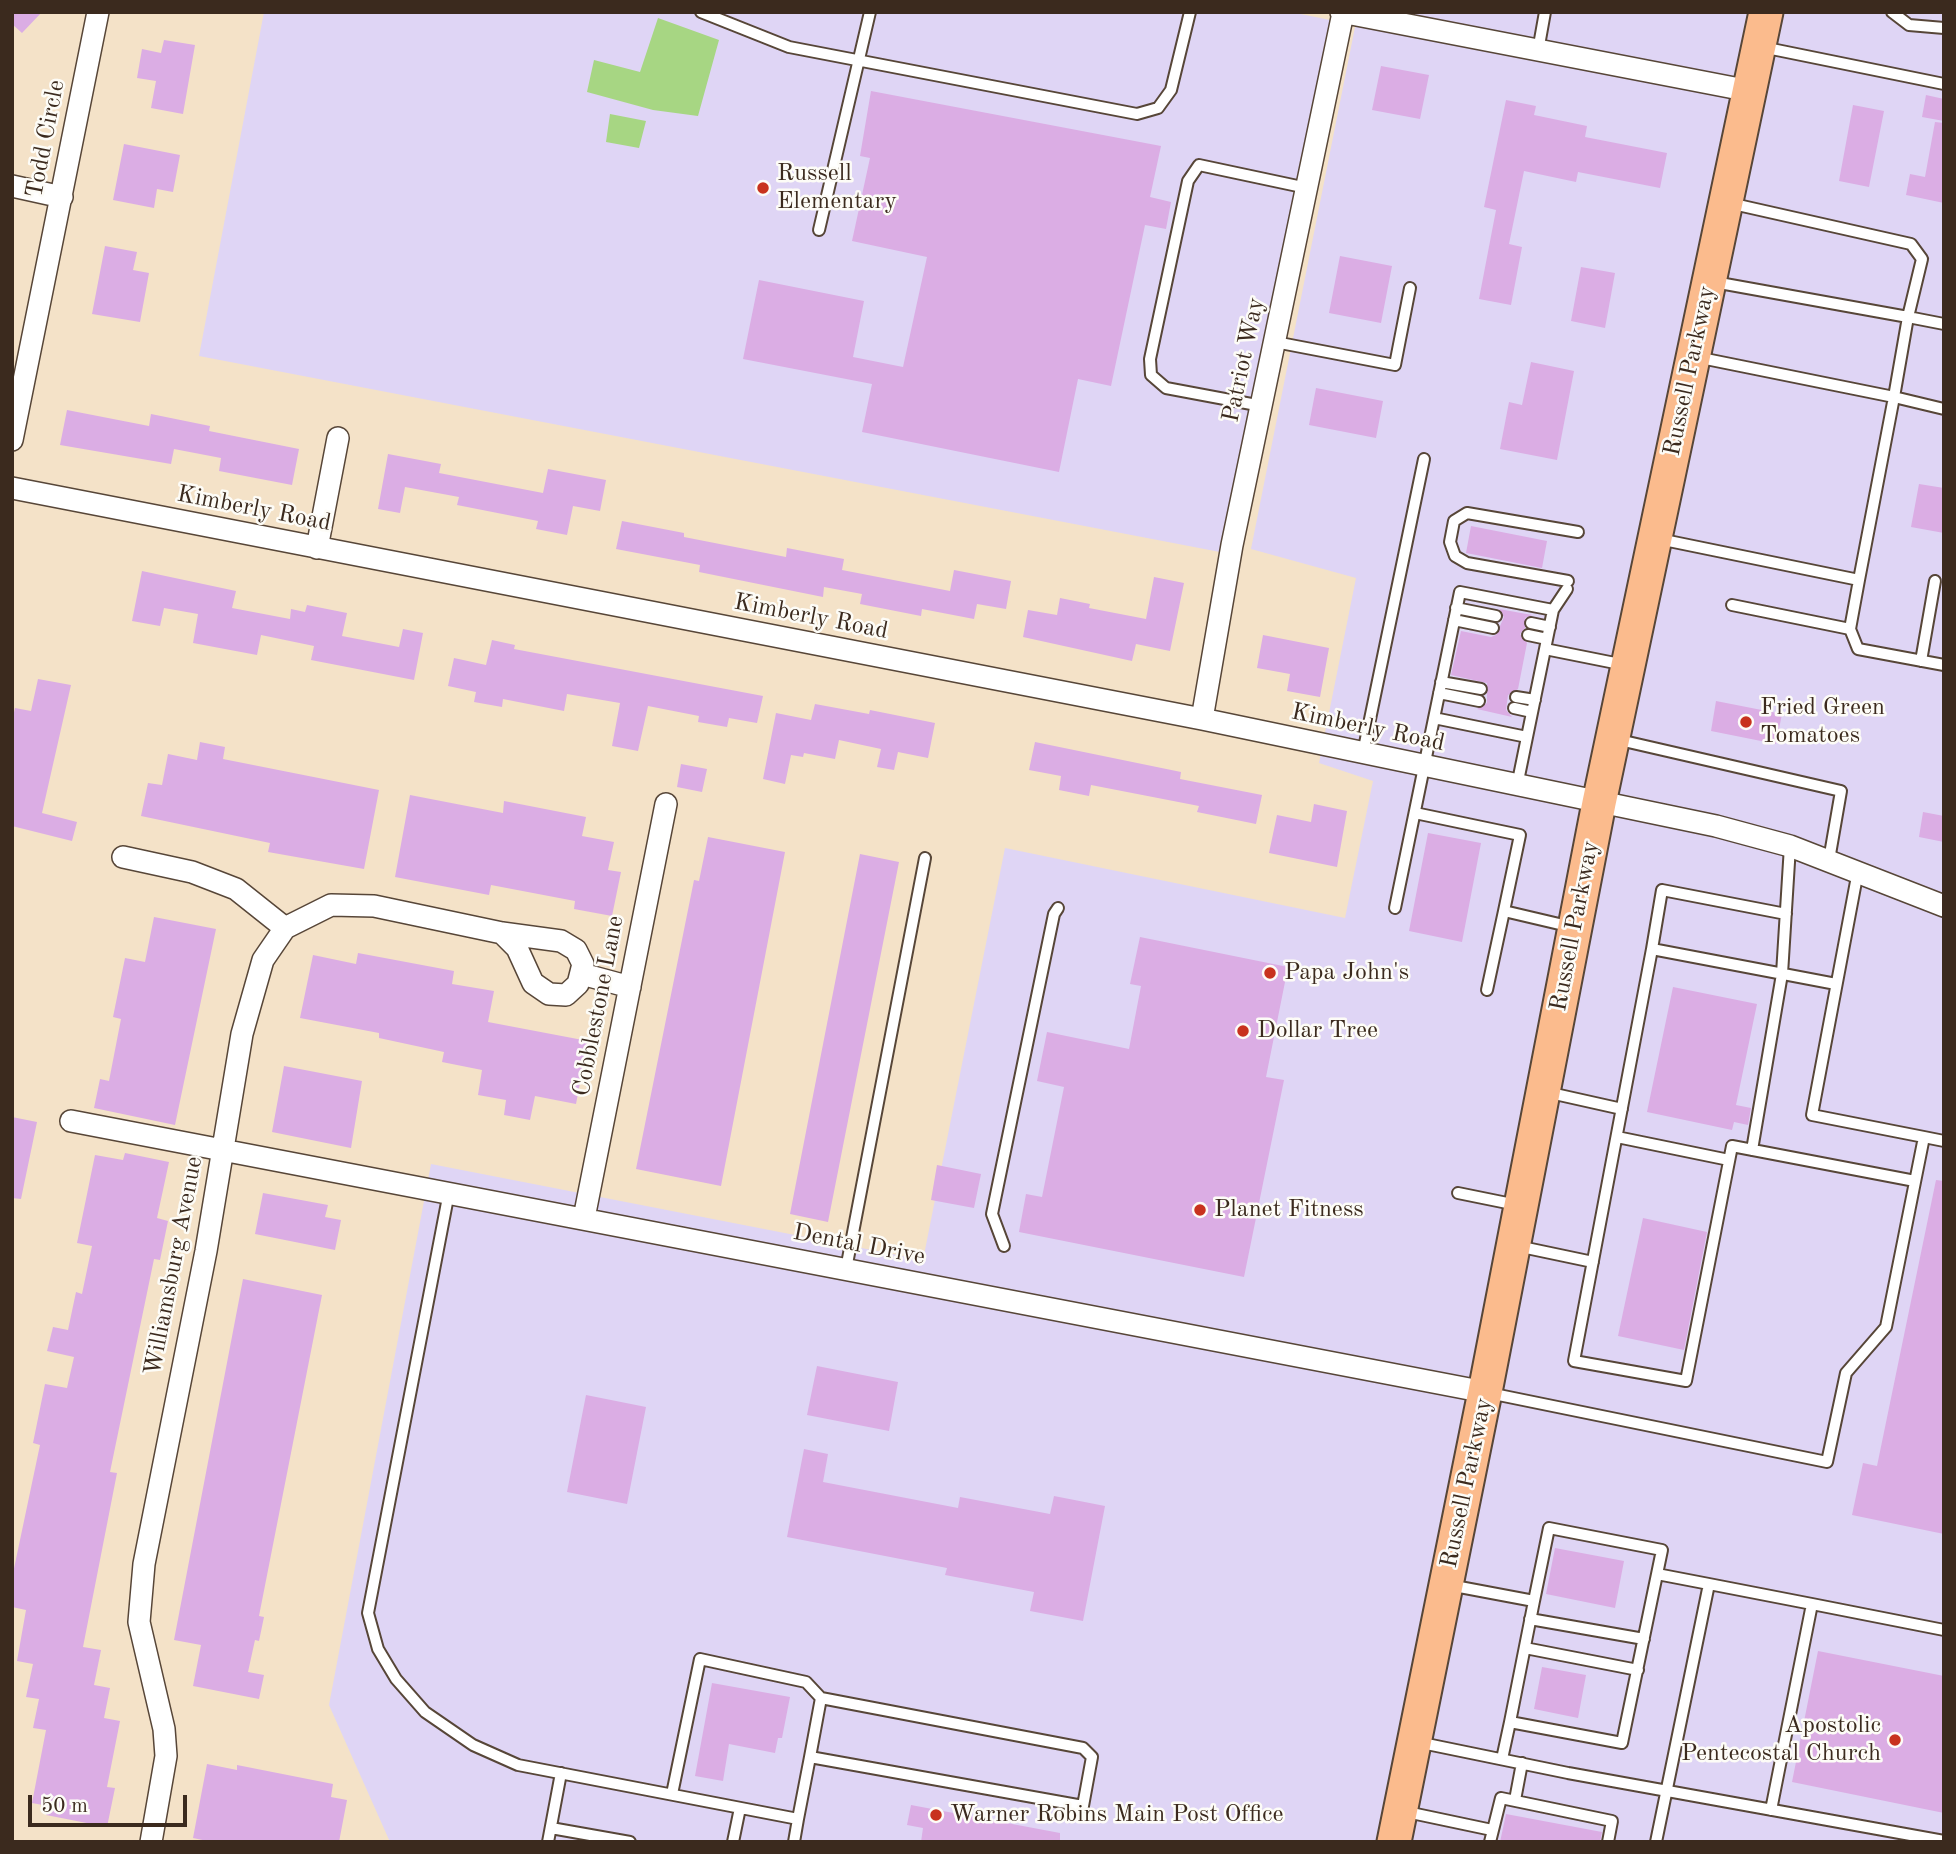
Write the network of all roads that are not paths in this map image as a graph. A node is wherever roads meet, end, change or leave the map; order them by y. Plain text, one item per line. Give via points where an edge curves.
1 (98, 12) edge
2 (701, 12) edge
3 (870, 12) edge
4 (1190, 12) edge
5 (1545, 12) edge
6 (1766, 12) edge
7 (1892, 12) edge
8 (1342, 13) edge
9 (1944, 28) edge
10 (1759, 47) junction
11 (1538, 52) junction
12 (861, 59) junction
13 (1944, 84) edge
14 (1750, 91) junction
15 (12, 186) edge
16 (1307, 188) junction
17 (62, 197) junction
18 (1727, 202) junction
19 (819, 230) dead end
20 (1710, 281) junction
21 (1410, 288) dead end
22 (1908, 317) junction
23 (1944, 324) edge
24 (1275, 342) junction
25 (1693, 357) junction
26 (1894, 397) junction
27 (1262, 406) junction
28 (1944, 410) edge
29 (338, 438) dead end
30 (12, 440) edge
31 (1424, 459) dead end
32 (12, 488) edge
33 (1578, 532) dead end
34 (1655, 538) junction
35 (317, 548) junction
36 (1859, 580) junction
37 (1935, 581) dead end
38 (1732, 605) dead end
39 (1456, 608) junction
40 (1553, 610) junction
41 (1496, 616) dead end
42 (1454, 620) junction
43 (1531, 623) dead end
44 (1550, 626) junction
45 (1493, 628) dead end
46 (1850, 629) junction
47 (1528, 635) dead end
48 (1546, 644) junction
49 (1921, 661) junction
50 (1944, 665) edge
51 (1628, 666) junction
52 (1440, 688) junction
53 (1481, 690) dead end
54 (1535, 700) junction
55 (1479, 701) dead end
56 (1532, 712) junction
57 (1434, 718) junction
58 (1202, 719) junction
59 (1527, 737) junction
60 (1612, 739) junction
61 (1363, 753) junction
62 (1424, 766) junction
63 (1517, 786) junction
64 (1599, 803) junction
65 (666, 804) dead end
66 (1415, 813) junction
67 (1790, 846) junction
68 (123, 857) dead end
69 (925, 858) dead end
70 (1829, 860) junction
71 (1858, 871) junction
72 (1944, 906) edge
73 (1058, 908) dead end
74 (1395, 908) dead end
75 (1504, 911) junction
76 (1786, 914) junction
77 (285, 928) junction
78 (1575, 928) junction
79 (502, 933) junction
80 (1652, 949) junction
81 (582, 974) junction
82 (1782, 974) junction
83 (1836, 984) junction
84 (630, 987) junction
85 (1487, 990) dead end
86 (1543, 1091) junction
87 (1622, 1109) junction
88 (71, 1121) dead end
89 (1924, 1137) junction
90 (1617, 1138) junction
91 (1944, 1140) edge
92 (223, 1149) junction
93 (1752, 1150) junction
94 (1729, 1160) junction
95 (1915, 1181) junction
96 (449, 1192) junction
97 (1458, 1193) dead end
98 (1521, 1206) junction
99 (584, 1218) junction
100 (1514, 1245) junction
101 (1004, 1246) dead end
102 (1593, 1262) junction
103 (846, 1269) junction
104 (1485, 1392) junction
105 (1657, 1574) junction
106 (1446, 1584) junction
107 (1709, 1584) junction
108 (1534, 1601) junction
109 (1812, 1604) junction
110 (1530, 1619) junction
111 (1944, 1630) edge
112 (1644, 1639) junction
113 (1525, 1648) junction
114 (1637, 1670) junction
115 (821, 1698) junction
116 (1510, 1722) junction
117 (1414, 1741) junction
118 (810, 1756) junction
119 (1502, 1759) junction
120 (1522, 1763) junction
121 (561, 1773) junction
122 (1665, 1791) junction
123 (672, 1794) junction
124 (1514, 1800) junction
125 (740, 1808) junction
126 (1772, 1811) junction
127 (798, 1819) junction
128 (1397, 1826) edge
129 (551, 1828) junction
130 (1492, 1830) junction
131 (1944, 1841) edge
132 (151, 1842) edge
133 (548, 1842) edge
134 (630, 1842) edge
135 (733, 1842) edge
136 (794, 1842) edge
137 (1490, 1842) edge
138 (1608, 1842) edge
139 (1656, 1842) edge

1 - 17 street, Todd Circle
2 - 12 lane via 789,47
3 - 12 lane
4 - 12 lane via 1171,90 1158,108 1137,114
5 - 11 lane
6 - 10 main road, Russell Parkway
7 - 9 lane via 1909,24
8 - 11 street
8 - 16 street, Patriot Way
10 - 13 lane
10 - 14 main road, Russell Parkway
11 - 14 street
12 - 19 lane
14 - 18 main road, Russell Parkway
15 - 17 street
16 - 24 street, Patriot Way
16 - 27 lane via 1199,164 1188,181 1150,359 1151,375 1166,388
17 - 30 street, Todd Circle
18 - 20 main road, Russell Parkway
18 - 22 lane via 1911,244 1922,259
20 - 22 lane
20 - 25 main road, Russell Parkway
21 - 24 lane via 1395,365
22 - 23 lane
22 - 26 lane
24 - 27 street, Patriot Way
25 - 26 lane
25 - 34 main road, Russell Parkway
26 - 28 lane
26 - 36 lane
27 - 58 street, Patriot Way
29 - 35 street
31 - 61 lane
32 - 35 street, Kimberly Road
33 - 40 lane via 1466,513 1454,522 1450,542 1455,556 1467,563 1568,585
34 - 36 lane
34 - 51 main road, Russell Parkway
35 - 58 street, Kimberly Road
36 - 46 lane
37 - 49 lane
38 - 46 lane
39 - 40 lane via 1460,592
39 - 41 lane
39 - 42 lane
40 - 44 lane
42 - 45 lane
42 - 52 lane
43 - 44 lane
44 - 48 lane
46 - 49 lane via 1858,649
47 - 48 lane
48 - 51 lane
48 - 54 lane
49 - 50 lane
51 - 60 main road, Russell Parkway
52 - 53 lane
52 - 55 lane
52 - 57 lane
54 - 56 lane
54 - 56 lane via 1515,702
56 - 59 lane
57 - 59 lane
57 - 62 lane
58 - 61 street, Kimberly Road
59 - 63 lane
60 - 64 main road, Russell Parkway
60 - 70 lane via 1842,791
61 - 62 street, Kimberly Road
62 - 63 street, Kimberly Road
62 - 66 lane
63 - 64 street, Kimberly Road
64 - 67 street, Kimberly Road
64 - 78 main road, Russell Parkway
65 - 84 street, Cobblestone Lane
66 - 74 lane
66 - 75 lane via 1520,835
67 - 70 street, Kimberly Road
67 - 76 lane
68 - 77 street via 192,872 236,889
69 - 103 lane
70 - 71 street, Kimberly Road
71 - 72 street, Kimberly Road
71 - 83 lane
73 - 101 lane via 992,1214
75 - 78 lane
75 - 85 lane
76 - 80 lane via 1662,890
76 - 82 lane
77 - 79 street, Williamsburg Avenue via 331,905 374,906
77 - 92 street, Williamsburg Avenue via 263,960 251,999
78 - 86 main road, Russell Parkway
79 - 81 street, Williamsburg Avenue via 561,941 576,950
79 - 81 street via 517,948 533,984 549,994 566,995
80 - 82 lane
80 - 87 lane
81 - 84 street
82 - 83 lane
82 - 93 lane
83 - 89 lane via 1812,1115
84 - 99 street, Cobblestone Lane
86 - 87 lane
86 - 98 main road, Russell Parkway
87 - 90 lane
88 - 92 street, Dental Drive
89 - 91 lane
89 - 95 lane
90 - 94 lane
90 - 102 lane
92 - 96 street, Dental Drive
92 - 132 street, Williamsburg Avenue via 144,1564 138,1622 164,1729 166,1756
93 - 94 lane via 1732,1146
93 - 95 lane
94 - 102 lane via 1686,1381 1574,1361
95 - 104 lane via 1886,1327 1846,1373 1827,1462
96 - 99 street, Dental Drive
96 - 121 lane via 368,1613 384,1659 425,1712 473,1745 518,1765
97 - 98 lane
98 - 100 main road, Russell Parkway
99 - 103 street, Dental Drive
100 - 102 lane
100 - 104 main road, Russell Parkway
103 - 104 street, Dental Drive
104 - 106 main road, Russell Parkway
105 - 107 lane
105 - 108 lane via 1662,1550 1549,1528
105 - 112 lane
106 - 108 lane
106 - 117 main road, Russell Parkway
107 - 109 lane
107 - 122 lane
108 - 110 lane
109 - 111 lane
109 - 126 lane
110 - 112 lane
110 - 113 lane
112 - 114 lane
113 - 114 lane
113 - 116 lane
114 - 116 lane via 1622,1743
115 - 118 lane
115 - 118 lane via 1083,1748 1093,1758 1083,1806
115 - 123 lane via 806,1682 699,1660
116 - 119 lane
117 - 119 lane
117 - 128 main road, Russell Parkway
118 - 127 lane
119 - 120 lane
120 - 122 lane
120 - 124 lane
121 - 123 lane
121 - 129 lane
122 - 126 lane
122 - 139 lane
123 - 125 lane
124 - 130 lane via 1501,1798
124 - 138 lane via 1612,1821
125 - 127 lane
125 - 135 lane
126 - 131 lane
127 - 136 lane
128 - 130 lane
129 - 133 lane
129 - 134 lane
130 - 137 lane

